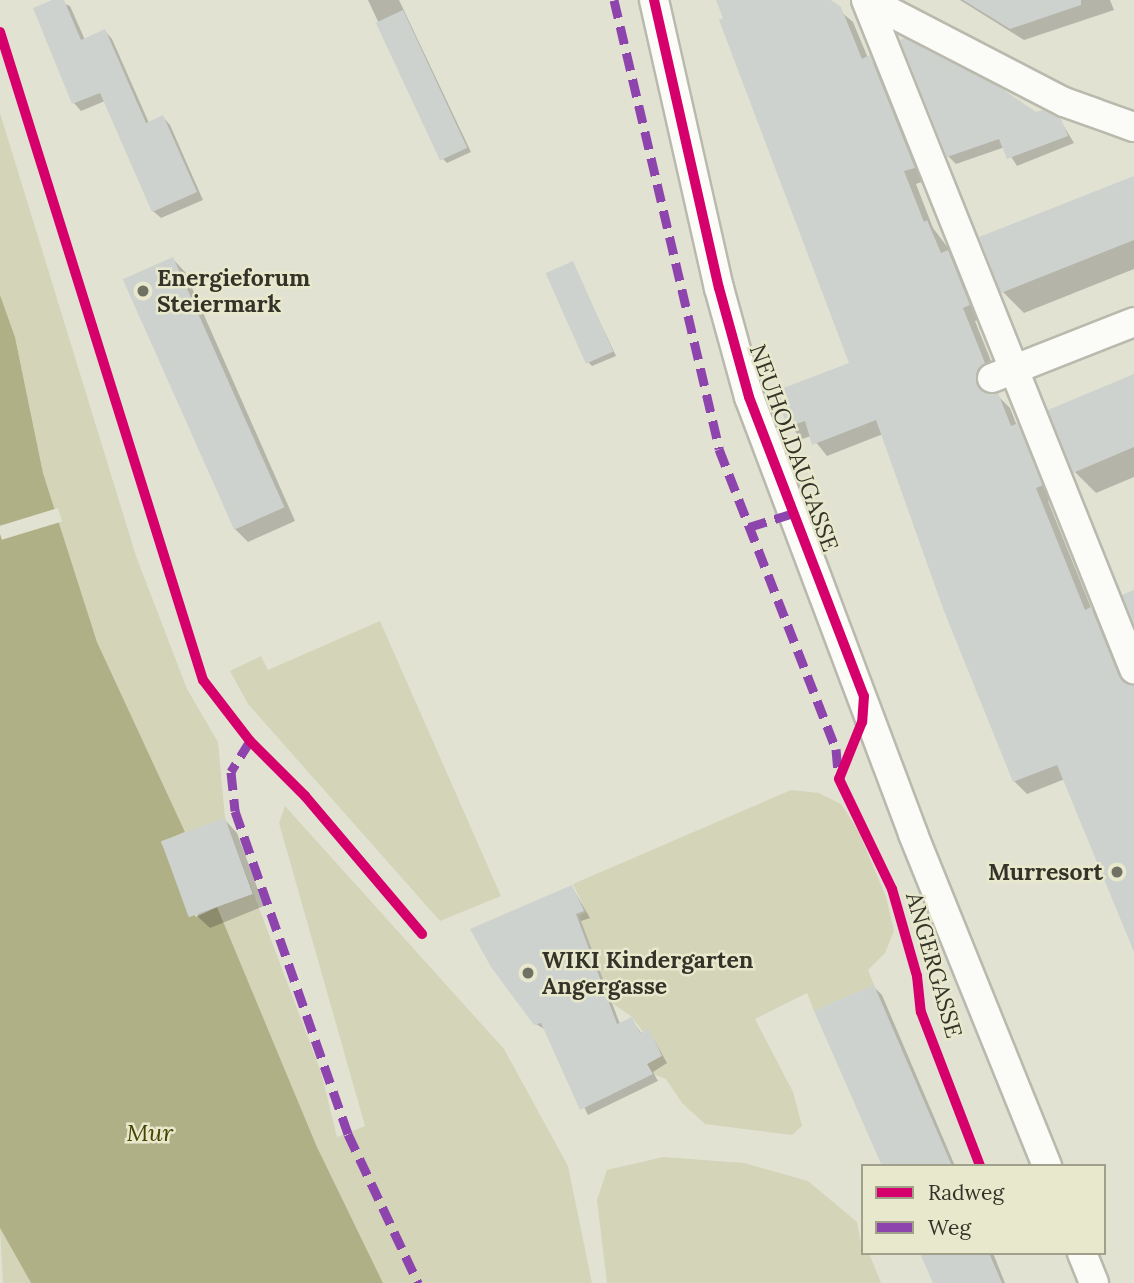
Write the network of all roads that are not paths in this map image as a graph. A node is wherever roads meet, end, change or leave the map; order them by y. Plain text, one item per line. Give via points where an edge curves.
1 (654, 0) edge
2 (867, 0) edge
3 (1134, 127) edge
4 (1134, 322) edge
5 (1002, 373) junction
6 (1134, 669) edge
7 (1046, 1164) edge
8 (1083, 1255) edge
9 (1094, 1283) edge

1 - 7 street, NEUHOLDAUGASSE via 719,288 749,397 913,834
2 - 3 street via 1064,102
2 - 5 street
4 - 5 street
5 - 6 street
8 - 9 street

